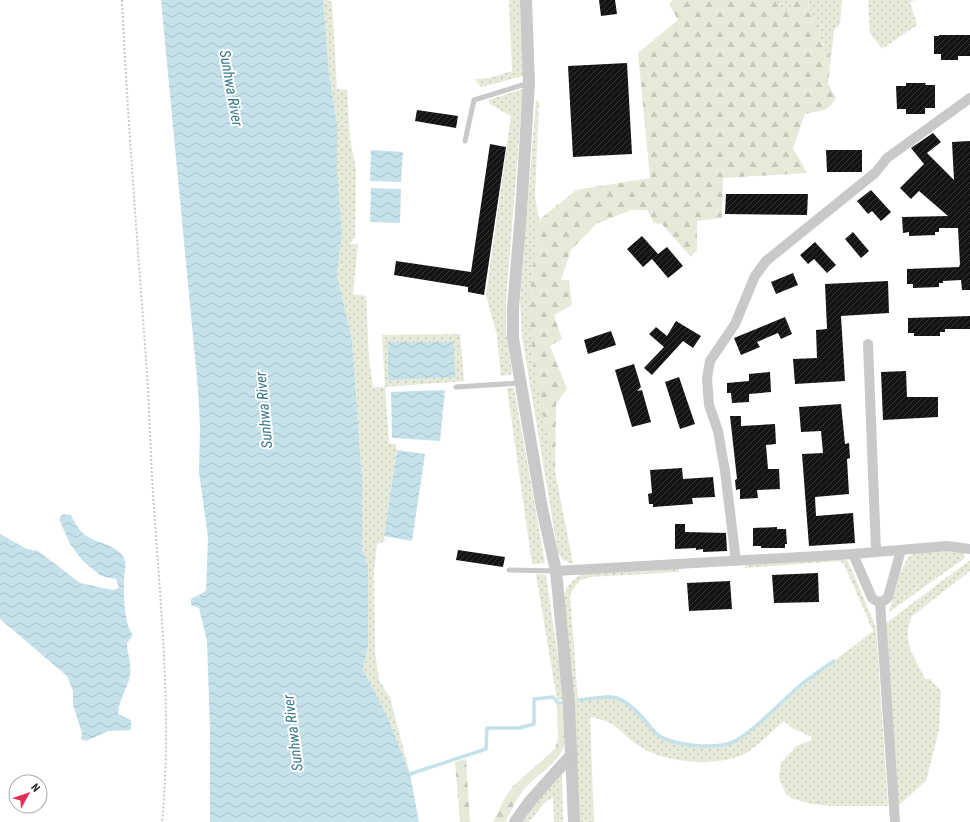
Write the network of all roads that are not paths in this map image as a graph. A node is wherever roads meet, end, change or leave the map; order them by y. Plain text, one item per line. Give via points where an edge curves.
1 (526, 0) edge
2 (530, 82) junction
3 (970, 98) edge
4 (465, 140) dead end
5 (868, 344) dead end
6 (520, 382) junction
7 (456, 387) dead end
8 (970, 549) edge
9 (901, 550) junction
10 (876, 551) junction
11 (853, 554) junction
12 (736, 561) junction
13 (509, 570) dead end
14 (556, 571) junction
15 (880, 602) junction
16 (572, 754) junction
17 (515, 822) edge
18 (574, 822) edge
19 (895, 822) edge

1 - 2 street
2 - 4 lane via 474,100
2 - 6 street via 512,308 513,338
3 - 12 street via 887,158 874,173 766,261 754,276 735,324 710,361 707,378 709,405 718,431
5 - 10 street
6 - 7 lane
6 - 14 street
8 - 9 street via 947,546
9 - 10 street
9 - 15 street via 888,596 885,601
10 - 11 street
11 - 12 street
11 - 15 street via 872,598
12 - 14 street
13 - 14 lane
14 - 16 street
15 - 19 street
16 - 17 street via 530,800
16 - 18 street

